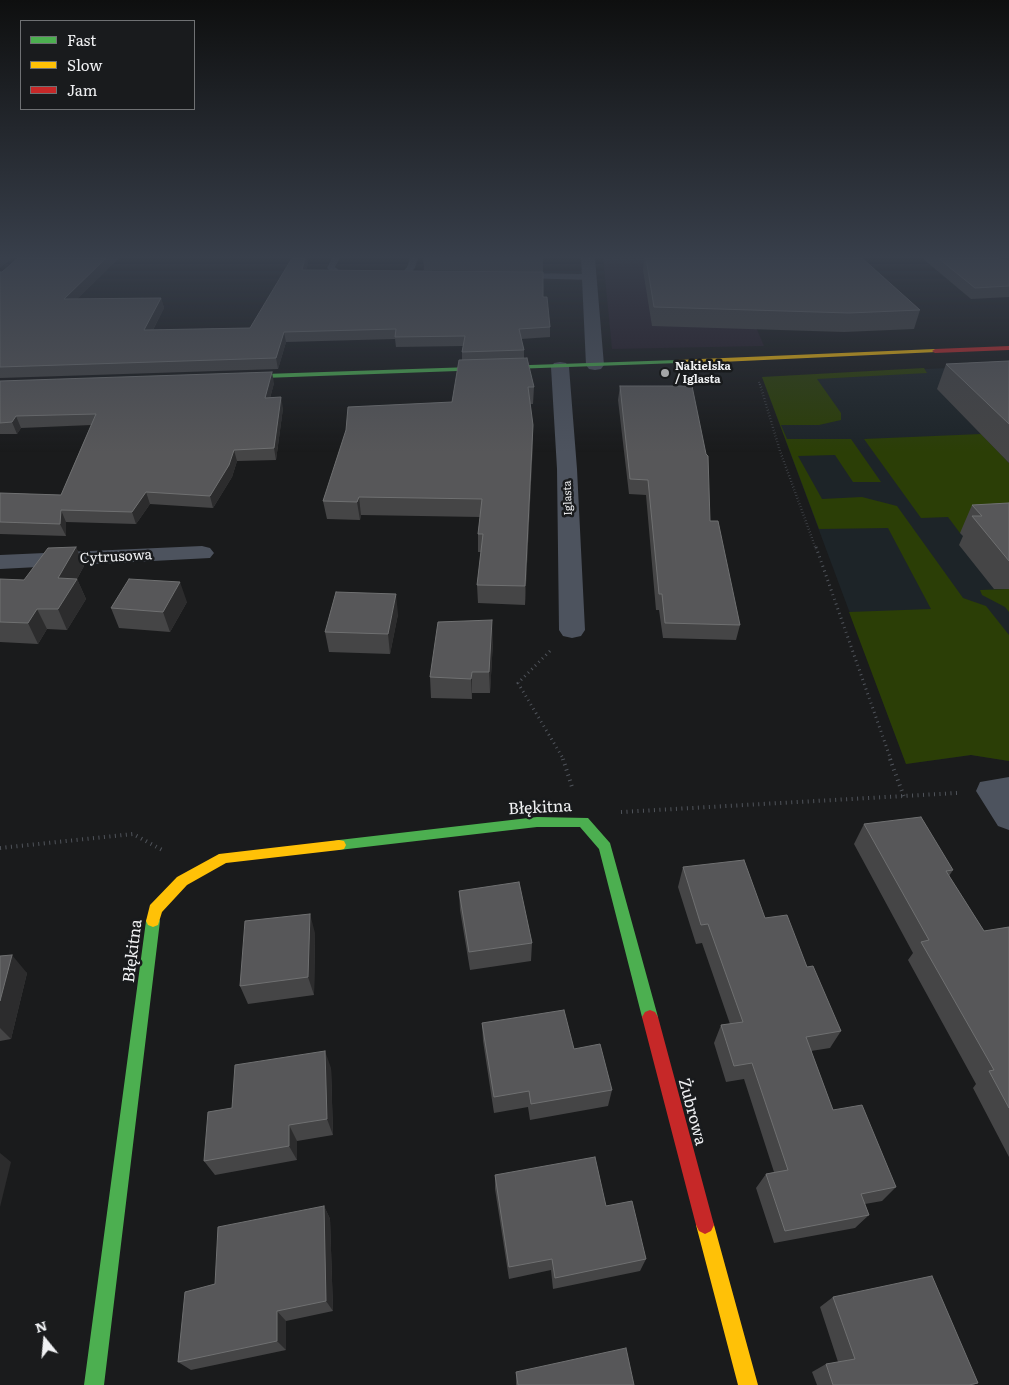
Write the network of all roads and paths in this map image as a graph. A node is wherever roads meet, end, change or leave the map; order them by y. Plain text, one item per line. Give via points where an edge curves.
1 (593, 323) edge
2 (1009, 348) edge
3 (596, 365) junction
4 (560, 366) junction
5 (224, 377) edge
6 (761, 392) dead end
7 (202, 553) dead end
8 (0, 562) edge
9 (572, 630) joint
10 (1000, 790) edge
11 (904, 797) junction
12 (1009, 817) edge
13 (583, 822) junction
14 (605, 847) joint
15 (0, 848) edge
16 (224, 858) junction
17 (94, 1385) edge
18 (748, 1385) edge

1 - 3 street
2 - 3 main road
3 - 4 main road
4 - 5 main road
4 - 9 street, Iglasta
6 - 11 path
7 - 8 street, Cytrusowa
9 - 13 path via 518,683 565,762
10 - 11 path
10 - 12 street
11 - 13 path via 626,811
13 - 14 main road, Błękitna
13 - 16 main road, Błękitna via 537,822
14 - 18 main road, Żubrowa
15 - 16 path via 133,834 172,855
16 - 17 main road, Błękitna via 182,881 155,909

